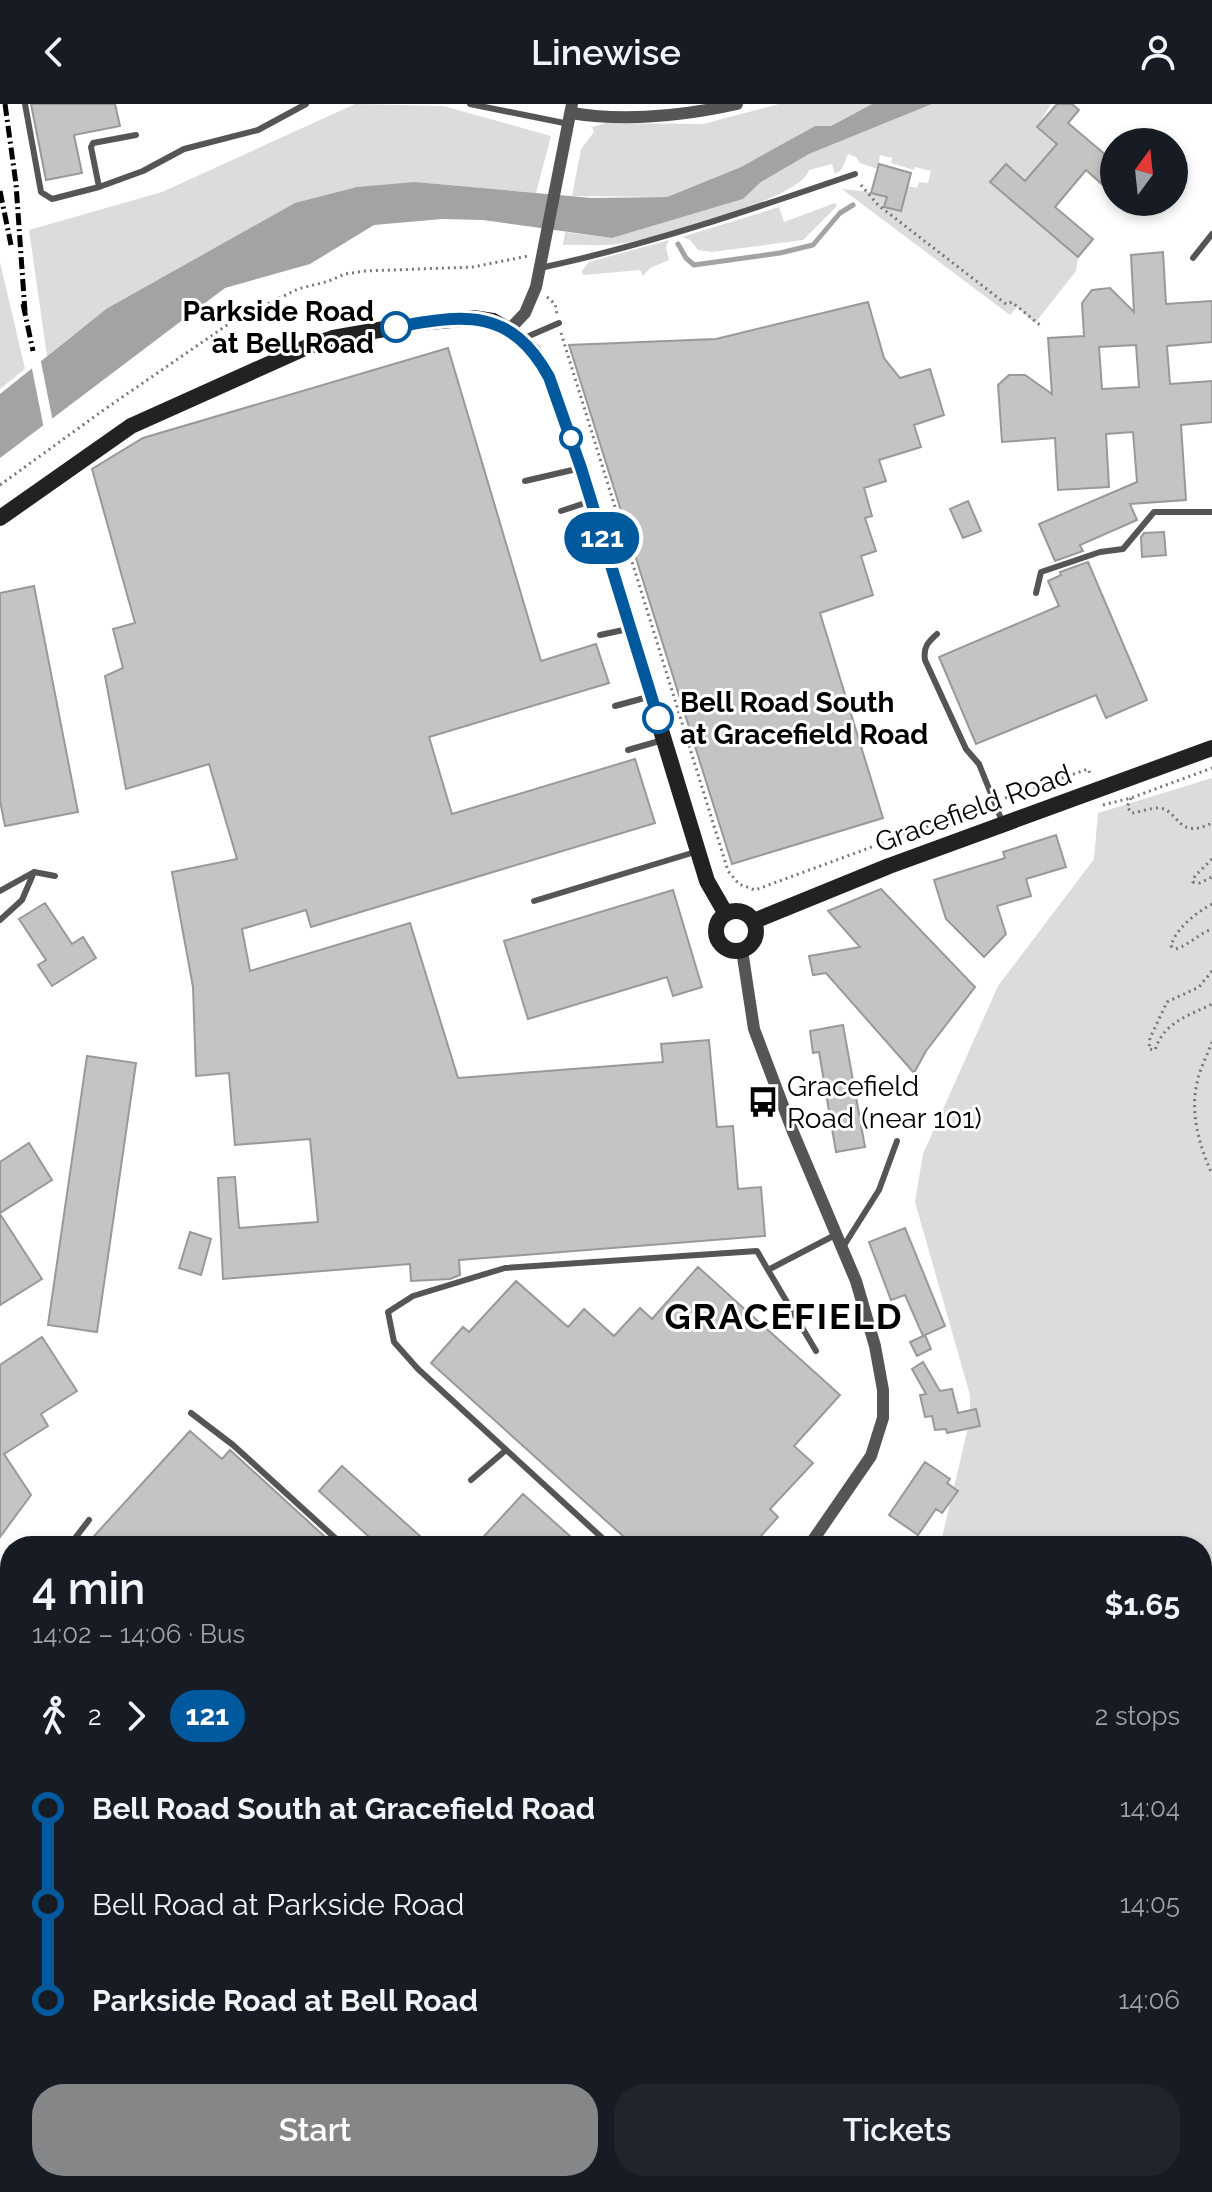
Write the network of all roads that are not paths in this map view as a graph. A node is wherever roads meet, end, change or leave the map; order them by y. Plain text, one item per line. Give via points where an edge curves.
1 (25, 104) edge
2 (306, 104) edge
3 (470, 104) edge
4 (737, 104) edge
5 (571, 114) edge
6 (136, 135) dead end
7 (855, 174) road end
8 (99, 187) junction
9 (1212, 234) edge
10 (1209, 242) edge
11 (1193, 258) dead end
12 (540, 268) junction
13 (559, 323) road end
14 (516, 335) junction
15 (581, 468) junction
16 (525, 481) dead end
17 (591, 501) junction
18 (561, 511) dead end
19 (1212, 512) edge
20 (0, 518) edge
21 (1036, 593) dead end
22 (631, 628) junction
23 (937, 634) dead end
24 (600, 635) dead end
25 (651, 696) junction
26 (615, 706) dead end
27 (665, 740) junction
28 (1212, 748) edge
29 (628, 750) dead end
30 (1004, 824) junction
31 (698, 850) junction
32 (34, 872) junction
33 (55, 876) dead end
34 (0, 891) edge
35 (534, 901) dead end
36 (726, 914) junction
37 (0, 920) edge
38 (754, 921) junction
39 (742, 950) junction
40 (897, 1141) dead end
41 (837, 1234) junction
42 (843, 1247) junction
43 (768, 1270) junction
44 (816, 1351) dead end
45 (191, 1413) dead end
46 (506, 1450) junction
47 (471, 1480) dead end
48 (89, 1520) dead end
49 (77, 1536) edge
50 (333, 1536) edge
51 (600, 1536) edge
52 (816, 1536) edge

1 - 8 lane via 41,192 52,199
2 - 8 lane via 258,130 184,149
3 - 5 lane
4 - 5 street via 670,116
5 - 12 street
6 - 8 lane via 93,143
7 - 12 lane via 695,229
9 - 10 lane
10 - 11 lane
12 - 14 street
13 - 14 lane
14 - 15 main road via 549,377
14 - 20 main road via 493,321 445,318 307,347 131,426
15 - 16 lane
15 - 17 main road
17 - 18 lane
17 - 22 main road
19 - 21 lane via 1154,512 1123,549 1041,572
22 - 24 lane
22 - 25 main road
23 - 30 lane via 927,642 925,660
25 - 26 lane
25 - 27 main road
27 - 29 lane
27 - 31 main road
28 - 30 main road, Gracefield Road
30 - 38 main road, Gracefield Road
31 - 35 lane
31 - 36 main road via 707,881
32 - 33 lane
32 - 34 lane
32 - 37 lane via 22,900
36 - 38 main road via 741,911
36 - 39 main road via 717,925 718,939 728,949
38 - 39 main road via 756,935
39 - 41 street via 754,1029
40 - 42 lane via 879,1190
41 - 42 street
41 - 43 lane
42 - 52 street via 875,1346 883,1418 871,1456
43 - 44 lane
43 - 46 lane via 757,1251 505,1268 413,1296 388,1312 394,1342
45 - 50 lane
46 - 47 lane
46 - 51 lane
48 - 49 lane

